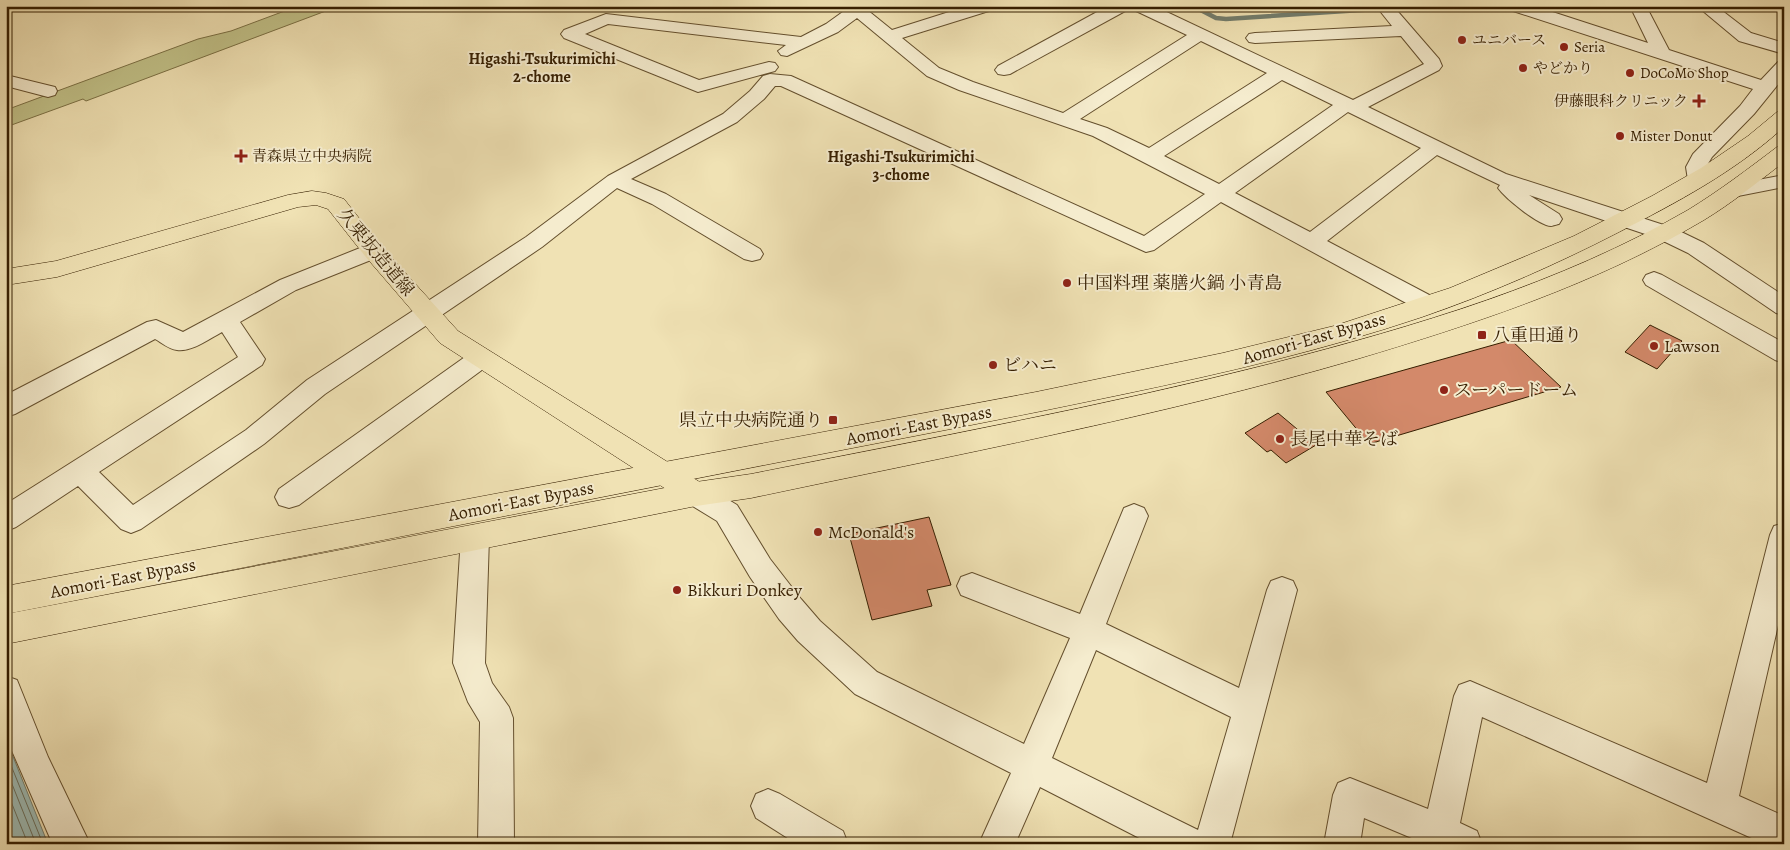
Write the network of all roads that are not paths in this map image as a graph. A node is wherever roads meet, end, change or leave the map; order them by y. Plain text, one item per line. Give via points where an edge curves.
1 (986, 6) edge
2 (1121, 6) edge
3 (1140, 6) edge
4 (1384, 6) edge
5 (1516, 6) edge
6 (1638, 6) edge
7 (1705, 6) edge
8 (858, 8) edge
9 (1406, 31) junction
10 (1200, 34) junction
11 (889, 36) junction
12 (1255, 38) dead end
13 (802, 44) junction
14 (1784, 49) edge
15 (1662, 53) junction
16 (1784, 66) edge
17 (1004, 70) dead end
18 (770, 73) junction
19 (1280, 73) junction
20 (6, 80) edge
21 (1764, 87) junction
22 (48, 91) dead end
23 (1351, 106) junction
24 (1784, 116) edge
25 (1065, 120) junction
26 (1434, 147) junction
27 (1784, 151) edge
28 (1150, 156) junction
29 (1499, 178) junction
30 (616, 180) junction
31 (1698, 180) junction
32 (1784, 181) edge
33 (1733, 191) junction
34 (1219, 192) junction
35 (1551, 219) dead end
36 (1628, 219) junction
37 (1665, 233) junction
38 (1311, 243) junction
39 (373, 250) junction
40 (752, 254) dead end
41 (6, 277) edge
42 (1654, 280) dead end
43 (1427, 304) junction
44 (1784, 307) edge
45 (428, 313) junction
46 (225, 319) junction
47 (1784, 354) edge
48 (481, 358) junction
49 (6, 407) edge
50 (80, 471) junction
51 (664, 474) junction
52 (696, 494) junction
53 (290, 497) dead end
54 (1134, 516) dead end
55 (6, 519) edge
56 (1784, 534) edge
57 (475, 537) junction
58 (972, 586) dead end
59 (1282, 590) dead end
60 (6, 600) edge
61 (6, 629) edge
62 (1089, 631) junction
63 (6, 691) edge
64 (1250, 709) junction
65 (1033, 764) junction
66 (768, 806) dead end
67 (1719, 806) junction
68 (1784, 834) edge
69 (1452, 838) edge
70 (72, 844) edge
71 (496, 844) edge
72 (830, 844) edge
73 (997, 844) edge
74 (1189, 844) edge
75 (1212, 844) edge
76 (1342, 844) edge

1 - 11 street
2 - 17 street
3 - 10 street
4 - 9 street
5 - 15 street
6 - 15 street
7 - 14 street via 1746,37
8 - 11 street
8 - 13 street via 832,28
9 - 12 street
9 - 23 street via 1433,66
10 - 19 street
10 - 25 street
11 - 25 street via 933,72
13 - 18 street via 771,62
13 - 18 street via 792,40 606,19 570,34 698,86
15 - 21 street
16 - 21 street
18 - 30 street via 757,95 730,118
18 - 34 street via 1146,245
19 - 23 street
19 - 28 street
20 - 22 street
21 - 31 street via 1703,154 1696,167
23 - 26 street
23 - 34 street
24 - 31 main road, Aomori-East Bypass
25 - 28 street via 1100,132
26 - 29 street
26 - 38 street
27 - 33 main road, Aomori-East Bypass
28 - 34 street
29 - 35 street via 1519,198
29 - 36 street
30 - 40 street via 659,199
30 - 45 street via 534,242
31 - 36 main road, Aomori-East Bypass
32 - 33 street
33 - 37 main road, Aomori-East Bypass
34 - 38 street
36 - 37 street
36 - 43 main road, Aomori-East Bypass via 1485,284
37 - 44 street via 1696,248
37 - 52 main road, Aomori-East Bypass via 1564,280 1465,317 1265,375 1080,418 752,486
38 - 43 street
39 - 41 main road, 久栗坂造道線 via 336,204 315,198 296,200 58,269
39 - 45 main road, 久栗坂造道線
39 - 46 street via 288,285
42 - 47 street
43 - 51 main road, Aomori-East Bypass via 1335,334 1194,370
45 - 48 main road, 久栗坂造道線 via 450,337
45 - 50 street via 316,387 255,437 131,521
46 - 49 street via 190,339 178,342 156,328
46 - 50 street via 253,359
48 - 51 main road, 久栗坂造道線
48 - 53 street
50 - 55 street
51 - 52 main road, 久栗坂造道線
51 - 60 main road, Aomori-East Bypass
52 - 57 main road, Aomori-East Bypass
52 - 65 street via 727,513 760,568 790,608 809,631 866,683
54 - 62 street
56 - 67 street
57 - 61 main road, Aomori-East Bypass
57 - 71 street via 469,663 479,692 497,718
58 - 62 street
59 - 64 street
62 - 64 street
62 - 65 street
63 - 70 street via 19,730
64 - 75 street
65 - 73 street
65 - 74 street
66 - 72 street
67 - 68 street
67 - 69 street via 1470,696
69 - 76 street via 1350,795

